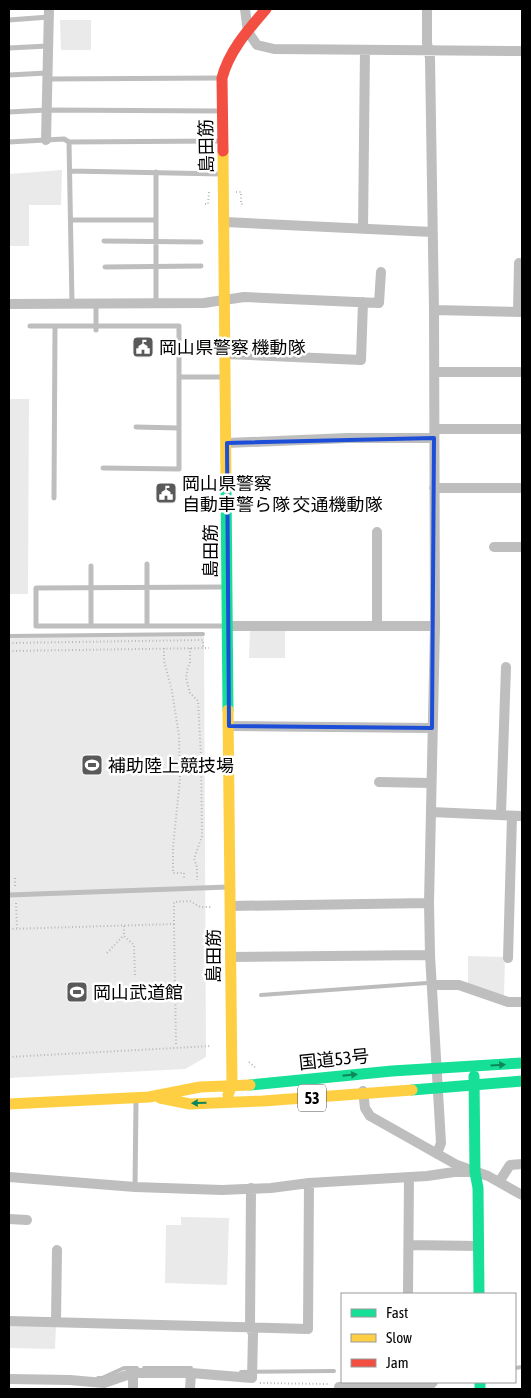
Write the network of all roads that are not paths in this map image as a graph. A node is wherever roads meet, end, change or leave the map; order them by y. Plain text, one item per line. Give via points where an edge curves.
1 (245, 9) edge
2 (266, 9) edge
3 (427, 9) edge
4 (49, 13) edge
5 (9, 20) edge
6 (248, 32) junction
7 (48, 46) junction
8 (9, 48) edge
9 (428, 49) junction
10 (365, 50) junction
11 (522, 50) edge
12 (9, 74) edge
13 (48, 76) junction
14 (222, 78) junction
15 (47, 110) junction
16 (223, 111) junction
17 (9, 112) edge
18 (46, 140) junction
19 (224, 141) junction
20 (9, 142) edge
21 (69, 142) junction
22 (70, 171) junction
23 (156, 172) junction
24 (224, 174) junction
25 (70, 220) junction
26 (156, 220) junction
27 (224, 222) junction
28 (362, 230) junction
29 (432, 232) junction
30 (104, 241) dead end
31 (156, 242) junction
32 (200, 242) dead end
33 (519, 263) dead end
34 (201, 266) dead end
35 (105, 267) dead end
36 (156, 267) junction
37 (381, 272) dead end
38 (226, 300) junction
39 (364, 302) junction
40 (9, 304) edge
41 (72, 304) junction
42 (96, 304) junction
43 (156, 304) junction
44 (434, 310) junction
45 (520, 312) edge
46 (30, 326) dead end
47 (55, 326) junction
48 (96, 328) junction
49 (226, 354) junction
50 (434, 372) junction
51 (522, 372) edge
52 (179, 377) junction
53 (226, 378) junction
54 (136, 427) dead end
55 (179, 428) junction
56 (522, 429) edge
57 (434, 434) junction
58 (227, 443) junction
59 (103, 468) dead end
60 (434, 488) junction
61 (522, 488) edge
62 (54, 498) dead end
63 (377, 532) dead end
64 (522, 546) edge
65 (494, 547) dead end
66 (147, 564) dead end
67 (91, 566) dead end
68 (228, 587) junction
69 (91, 588) junction
70 (147, 588) junction
71 (377, 625) junction
72 (91, 626) junction
73 (147, 626) junction
74 (228, 626) junction
75 (435, 626) junction
76 (506, 666) dead end
77 (229, 726) junction
78 (432, 728) junction
79 (379, 782) dead end
80 (431, 783) junction
81 (431, 812) junction
82 (501, 814) junction
83 (517, 816) edge
84 (230, 886) junction
85 (9, 895) edge
86 (429, 903) junction
87 (230, 906) junction
88 (430, 956) junction
89 (230, 957) junction
90 (508, 958) dead end
91 (432, 984) junction
92 (522, 1002) edge
93 (522, 1063) edge
94 (522, 1074) edge
95 (474, 1076) junction
96 (437, 1078) junction
97 (522, 1081) edge
98 (232, 1085) junction
99 (362, 1089) junction
100 (136, 1097) junction
101 (149, 1097) junction
102 (220, 1103) junction
103 (9, 1104) edge
104 (437, 1154) junction
105 (522, 1164) edge
106 (475, 1172) junction
107 (9, 1177) edge
108 (409, 1177) junction
109 (499, 1182) junction
110 (308, 1183) junction
111 (135, 1187) junction
112 (251, 1188) junction
113 (522, 1195) edge
114 (9, 1220) edge
115 (27, 1220) dead end
116 (409, 1245) junction
117 (478, 1246) junction
118 (57, 1250) dead end
119 (408, 1293) edge
120 (479, 1293) edge
121 (9, 1321) edge
122 (56, 1321) junction
123 (250, 1327) junction
124 (133, 1373) junction
125 (191, 1374) junction
126 (9, 1379) edge
127 (432, 1383) edge
128 (339, 1388) edge
129 (133, 1389) edge
130 (190, 1389) edge

1 - 6 street
2 - 6 main road, 島田筋
3 - 9 street
4 - 5 lane
4 - 7 street
6 - 10 street via 257,45 274,49
6 - 14 main road, 島田筋 via 224,68
7 - 8 lane
7 - 13 street
9 - 10 street
9 - 11 street
9 - 29 street
10 - 28 street
12 - 13 lane
13 - 14 lane
13 - 15 street
14 - 16 main road, 島田筋
15 - 16 lane
15 - 17 lane
15 - 18 street
16 - 19 main road, 島田筋
18 - 20 lane
18 - 21 lane via 64,139
19 - 21 lane
19 - 24 main road, 島田筋
21 - 22 lane
22 - 23 lane
22 - 25 lane
23 - 24 lane
23 - 26 lane
24 - 27 main road, 島田筋
25 - 26 lane
25 - 41 lane
26 - 31 lane
27 - 28 street
27 - 38 main road, 島田筋
28 - 29 street
29 - 44 street
30 - 31 lane
31 - 32 lane
31 - 36 lane
33 - 45 street
34 - 36 lane
35 - 36 lane
36 - 43 lane
37 - 39 street via 379,303
38 - 39 street via 244,297
38 - 43 street
38 - 49 main road, 島田筋
39 - 49 street via 361,360
40 - 41 street
41 - 42 street
42 - 43 street
42 - 48 lane
44 - 45 street
44 - 50 street
46 - 47 lane
47 - 48 lane
47 - 62 lane
48 - 52 lane via 179,326
49 - 53 main road, 島田筋
50 - 51 street
50 - 57 street
52 - 53 lane
52 - 55 lane
53 - 58 main road, 島田筋
54 - 55 lane
55 - 59 lane via 179,469
56 - 57 street
57 - 58 street
57 - 60 street
58 - 68 main road, 島田筋
60 - 61 street
60 - 75 street
63 - 71 street
64 - 65 street
66 - 70 lane
67 - 69 lane
68 - 70 lane
68 - 74 main road, 島田筋
69 - 70 lane
69 - 72 lane
69 - 72 lane via 36,588 36,626
70 - 73 lane
71 - 74 street
71 - 75 street
72 - 73 lane
73 - 74 lane
74 - 77 main road, 島田筋
75 - 78 street
76 - 82 street
77 - 78 street
77 - 84 main road, 島田筋
78 - 80 street
79 - 80 street
80 - 81 street
81 - 82 street
81 - 86 street
82 - 83 street
83 - 90 street
84 - 85 lane
84 - 87 main road, 島田筋
86 - 87 street
86 - 88 street
87 - 89 main road, 島田筋
88 - 89 street
88 - 91 street
89 - 98 main road, 島田筋
91 - 92 street via 459,985 508,1002
91 - 96 street
95 -> 93 main road, 国道53号 / 53
94 - 95 main road, 53
95 - 96 main road, 国道53号 / 53
95 - 96 main road, 国道53号 / 53
95 - 97 main road, 国道53号 / 53
95 - 106 main road
98 -> 96 main road, 国道53号 / 53 via 392,1071
96 - 99 main road, 53
96 - 104 street via 441,1143
98 - 99 main road, 53 via 244,1093
98 - 101 main road, 国道53号 / 53 via 200,1087
98 - 102 main road via 228,1096
99 - 102 main road, 国道53号 / 53
99 - 104 street via 364,1108 370,1116
100 - 101 main road, 国道53号 / 53
100 - 103 main road, 国道53号 / 53
100 - 111 lane
102 -> 101 main road, 国道53号 / 53 via 190,1104
104 - 106 street
105 - 109 street via 510,1164
106 - 108 street
106 - 109 street
106 - 117 main road
107 - 111 street
108 - 110 street
108 - 116 street
109 - 113 street
110 - 112 street
110 - 123 street via 308,1329
111 - 112 street
112 - 123 street
114 - 115 street
116 - 117 street
116 - 119 street
117 - 120 main road
118 - 122 street
121 - 122 street
122 - 123 street
123 - 125 street via 253,1334 252,1374
124 - 125 street
124 - 126 street via 104,1383
124 - 129 street
125 - 130 street
127 - 128 street via 429,1387

